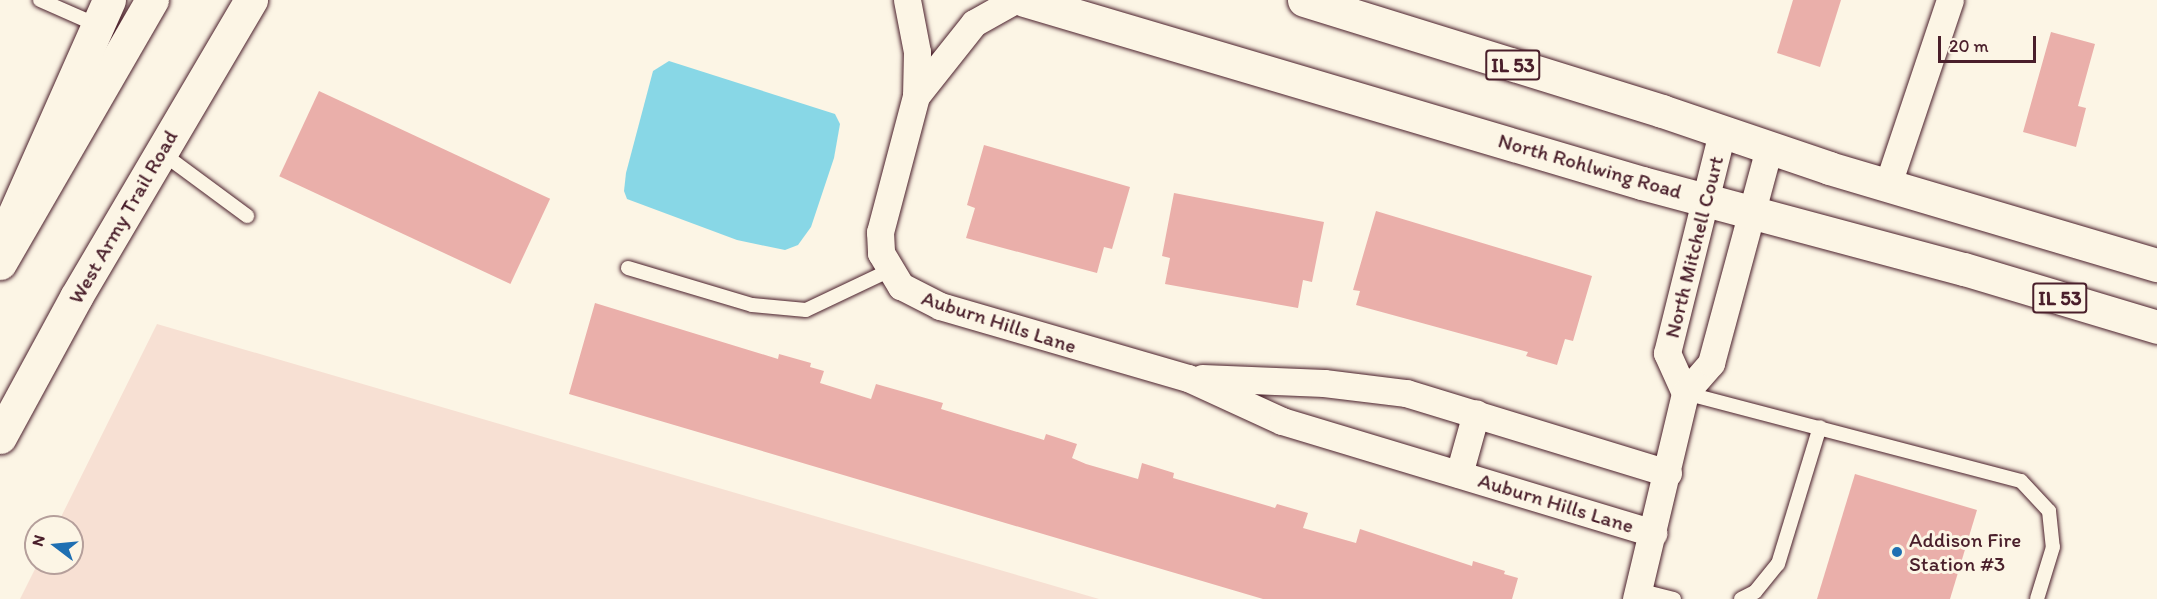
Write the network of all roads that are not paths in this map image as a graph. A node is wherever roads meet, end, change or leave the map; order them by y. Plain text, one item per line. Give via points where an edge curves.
1 (40, 0) edge
2 (152, 0) edge
3 (251, 0) edge
4 (907, 0) edge
5 (1015, 0) edge
6 (1024, 0) edge
7 (1304, 0) edge
8 (1950, 0) edge
9 (103, 12) edge
10 (916, 96) junction
11 (1722, 133) junction
12 (1769, 148) junction
13 (160, 152) junction
14 (1888, 184) junction
15 (1706, 199) junction
16 (1752, 213) junction
17 (247, 216) dead end
18 (0, 246) edge
19 (0, 263) edge
20 (2157, 265) edge
21 (628, 268) dead end
22 (888, 271) junction
23 (2157, 327) edge
24 (1188, 378) junction
25 (1685, 393) junction
26 (1476, 413) junction
27 (1820, 427) junction
28 (0, 437) edge
29 (1668, 473) junction
30 (1459, 474) junction
31 (1653, 533) junction
32 (1637, 594) edge
33 (1674, 599) edge
34 (1741, 599) edge
35 (2037, 599) edge

1 - 9 lane
2 - 19 main road
3 - 13 main road, West Army Trail Road
4 - 10 street via 916,52
5 - 10 street via 974,23
6 - 15 main road, North Rohlwing Road / IL 53
7 - 11 main road, IL 53
8 - 14 street
9 - 18 main road
10 - 22 street via 880,232 881,253
11 - 12 main road, IL 53
11 - 15 street, North Mitchell Court
12 - 14 main road, IL 53
12 - 16 street
13 - 17 lane
13 - 28 main road, West Army Trail Road
14 - 20 main road, IL 53
15 - 16 main road, North Rohlwing Road / IL 53
15 - 25 street, North Mitchell Court via 1667,353
16 - 23 main road, North Rohlwing Road / IL 53 via 1964,268
16 - 25 street via 1711,363
21 - 22 lane via 752,305 806,310
22 - 24 street, Auburn Hills Lane via 901,286 940,306
24 - 26 street, Auburn Hills Lane via 1324,383 1406,393
24 - 30 street, Auburn Hills Lane via 1282,421
25 - 27 lane
25 - 29 street
26 - 29 street, Auburn Hills Lane
26 - 30 street, Auburn Hills Lane
27 - 34 lane via 1778,564 1755,592
27 - 35 lane via 2020,482 2049,511 2053,547
29 - 31 street
30 - 31 street, Auburn Hills Lane
31 - 32 street
32 - 33 lane

